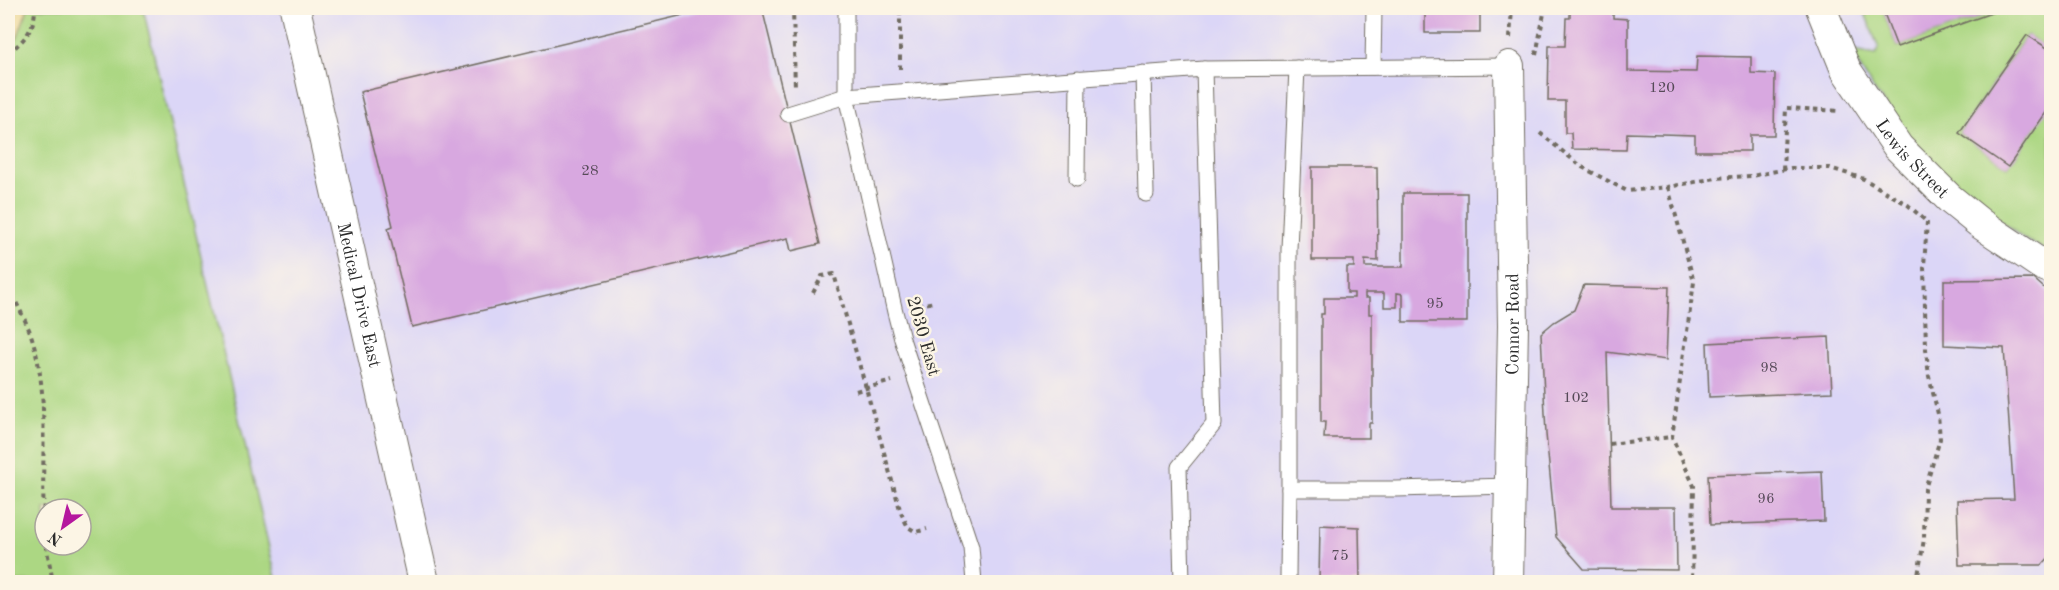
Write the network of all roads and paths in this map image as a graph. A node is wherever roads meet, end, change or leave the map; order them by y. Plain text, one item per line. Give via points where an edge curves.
1 (35, 8) edge
2 (295, 8) edge
3 (793, 8) edge
4 (846, 8) edge
5 (900, 8) edge
6 (994, 8) edge
7 (1374, 8) edge
8 (1821, 8) edge
9 (994, 15) dead end
10 (8, 53) edge
11 (1509, 66) joint
12 (1373, 67) junction
13 (1296, 68) junction
14 (900, 69) dead end
15 (1204, 69) junction
16 (1143, 73) junction
17 (1078, 78) junction
18 (795, 96) dead end
19 (846, 96) junction
20 (1844, 111) dead end
21 (788, 114) dead end
22 (1539, 132) dead end
23 (1782, 170) junction
24 (1077, 179) dead end
25 (1668, 187) junction
26 (1146, 194) dead end
27 (2052, 269) edge
28 (8, 287) edge
29 (813, 293) dead end
30 (935, 302) dead end
31 (918, 305) dead end
32 (887, 383) dead end
33 (867, 388) junction
34 (855, 391) dead end
35 (1672, 437) junction
36 (1610, 444) dead end
37 (1510, 486) junction
38 (1289, 489) junction
39 (44, 497) edge
40 (927, 528) dead end
41 (48, 557) edge
42 (1288, 578) dead end
43 (52, 582) edge
44 (424, 582) edge
45 (974, 582) edge
46 (1182, 582) edge
47 (1508, 582) edge
48 (1692, 582) edge
49 (1917, 582) edge

1 - 10 path via 28,35
2 - 44 street, Medical Drive East
3 - 18 path
4 - 19 lane, 2030 East
5 - 14 path
6 - 9 path
7 - 12 lane
8 - 27 street, Lewis Street via 1846,70 1898,147 1973,218
11 - 12 lane
11 - 37 street, Connor Road via 1513,327
12 - 13 lane
13 - 15 lane
13 - 38 lane via 1289,249
15 - 16 lane
15 - 46 lane via 1214,424 1179,467
16 - 17 lane
16 - 26 lane
17 - 19 lane
17 - 24 lane
19 - 21 lane
19 - 45 lane, 2030 East via 902,339 971,547
20 - 23 path via 1786,108
22 - 25 path via 1582,168 1627,190
23 - 25 path
23 - 49 path via 1830,168 1864,179 1908,205 1927,222 1926,349 1940,439 1925,489 1924,538
25 - 35 path via 1694,282
28 - 39 path via 30,332 39,366
29 - 33 path via 822,276 834,274
30 - 31 path
32 - 33 path
33 - 34 path
33 - 40 path via 901,513 908,528 916,532
35 - 36 path
35 - 48 path via 1694,486
37 - 38 lane
37 - 47 street, Connor Road
38 - 42 lane
41 - 43 path

